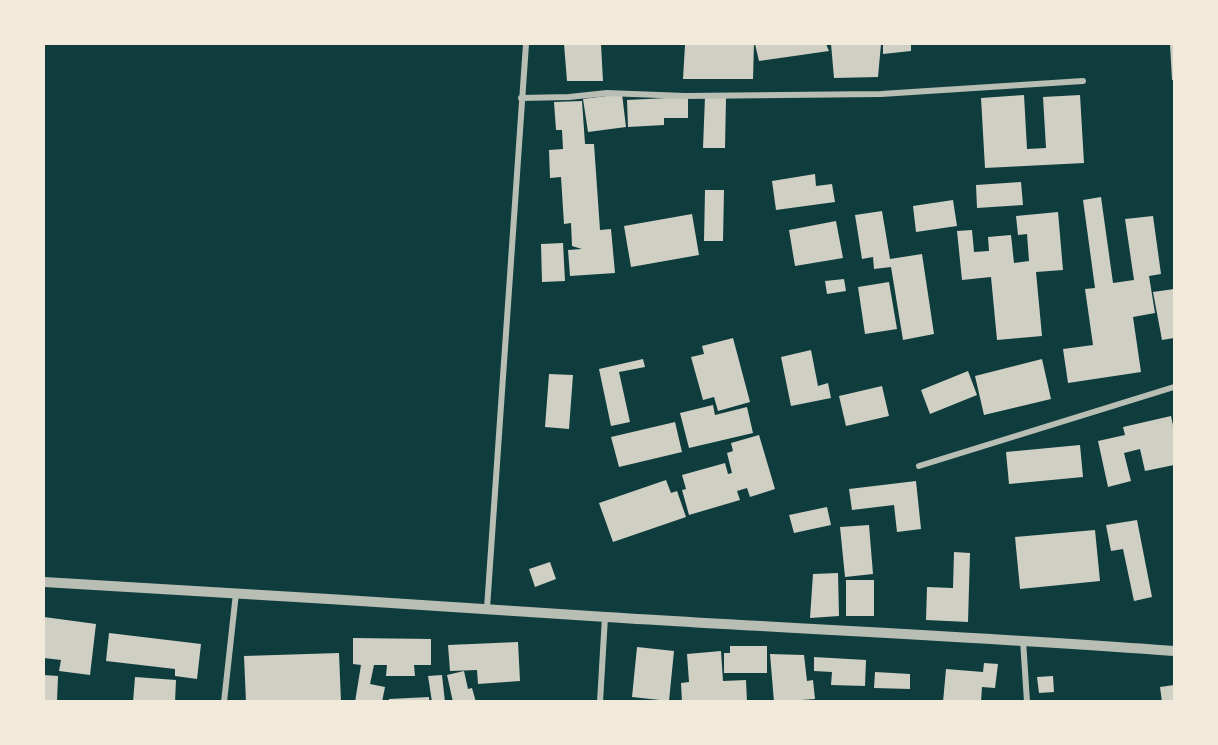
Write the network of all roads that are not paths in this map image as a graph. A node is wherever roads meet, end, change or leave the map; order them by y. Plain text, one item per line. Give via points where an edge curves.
1 (526, 44) edge
2 (1083, 81) dead end
3 (521, 98) junction
4 (1174, 387) edge
5 (919, 466) dead end
6 (44, 582) edge
7 (236, 593) junction
8 (487, 608) junction
9 (605, 617) junction
10 (1023, 640) junction
11 (1174, 651) edge
12 (224, 702) edge
13 (600, 702) edge
14 (1027, 702) edge

1 - 3 street
2 - 3 street via 881,94 607,93
3 - 8 street
4 - 5 street
6 - 7 street
7 - 8 street
7 - 12 street
8 - 9 street
9 - 10 street
9 - 13 street
10 - 11 street
10 - 14 street

